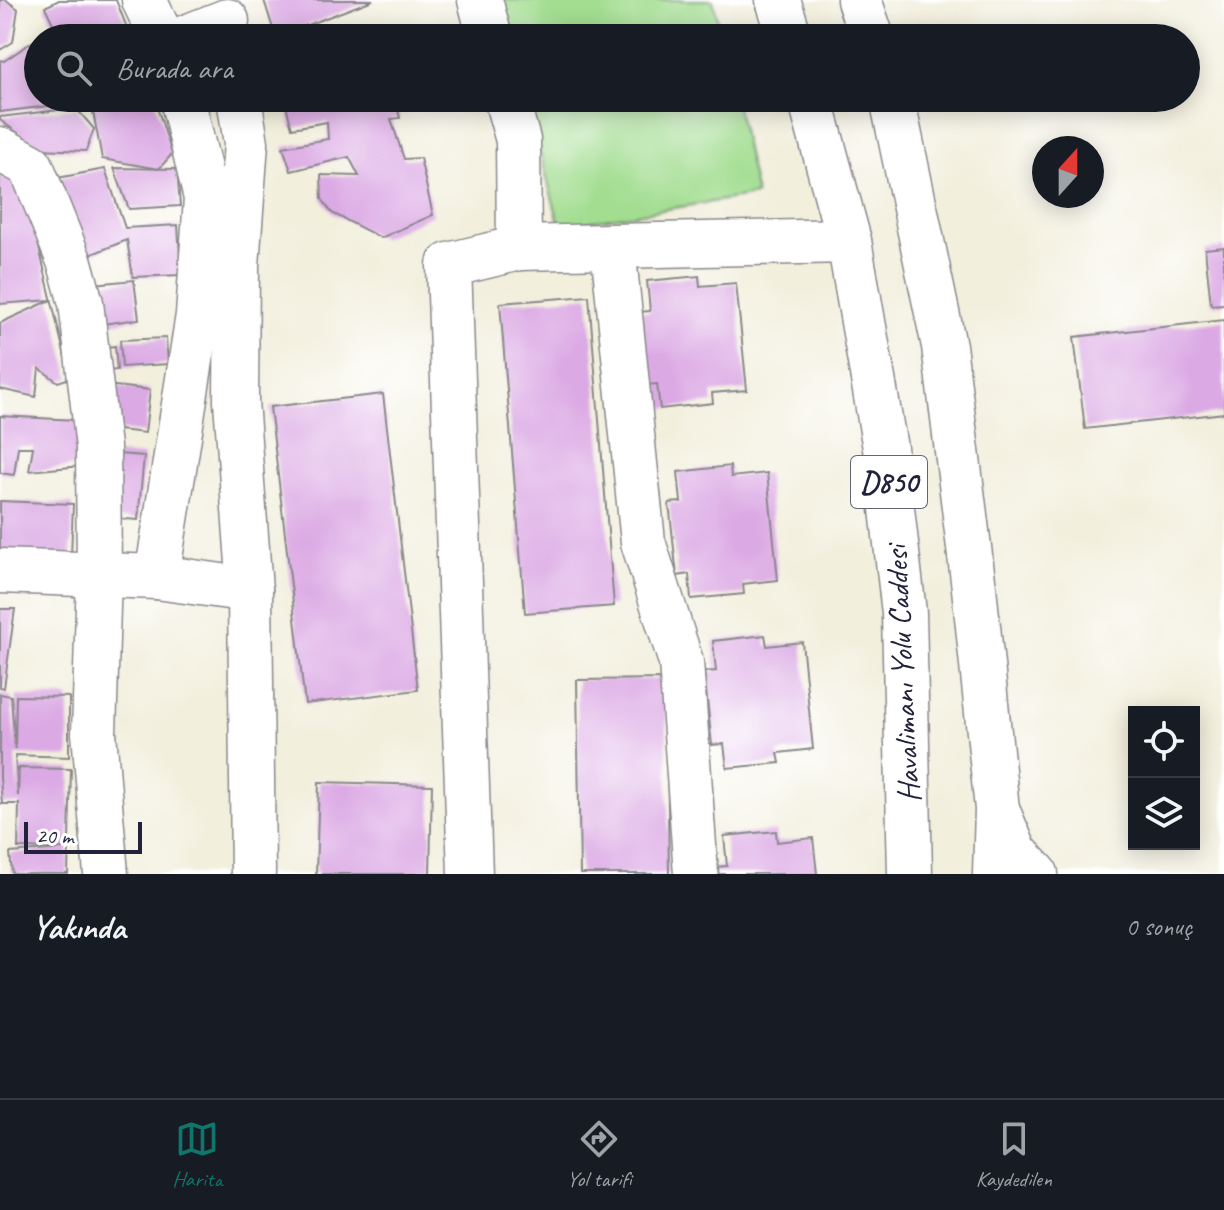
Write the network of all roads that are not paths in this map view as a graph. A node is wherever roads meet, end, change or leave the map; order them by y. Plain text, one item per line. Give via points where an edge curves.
1 (144, 0) edge
2 (480, 0) edge
3 (778, 0) edge
4 (859, 0) edge
5 (155, 24) edge
6 (486, 24) edge
7 (786, 24) edge
8 (867, 24) edge
9 (185, 112) edge
10 (241, 112) edge
11 (510, 112) edge
12 (814, 112) edge
13 (895, 112) edge
14 (0, 149) edge
15 (849, 241) junction
16 (613, 247) junction
17 (519, 248) junction
18 (0, 571) edge
19 (99, 575) junction
20 (157, 577) junction
21 (250, 590) junction
22 (997, 809) junction
23 (106, 874) edge
24 (253, 874) edge
25 (470, 874) edge
26 (696, 874) edge
27 (910, 874) edge
28 (995, 874) edge
29 (1036, 874) edge

1 - 5 main road
2 - 6 main road
3 - 7 main road
4 - 8 main road
9 - 20 main road via 206,198 198,315
10 - 21 main road via 246,143 237,265 236,401
11 - 17 main road via 518,140
12 - 15 main road, Havalimanı Yolu Caddesi / D850
13 - 22 main road, D850 via 944,346
14 - 19 main road via 31,166 81,303 98,447
15 - 16 main road
15 - 27 main road, Havalimanı Yolu Caddesi / D850 via 885,448 904,613
16 - 17 main road
16 - 26 main road via 643,542 681,662
17 - 25 main road via 449,265
18 - 19 main road
19 - 20 main road
19 - 23 main road via 94,733
20 - 21 main road
21 - 24 main road
22 - 28 main road, D850
22 - 29 main road via 1015,852

